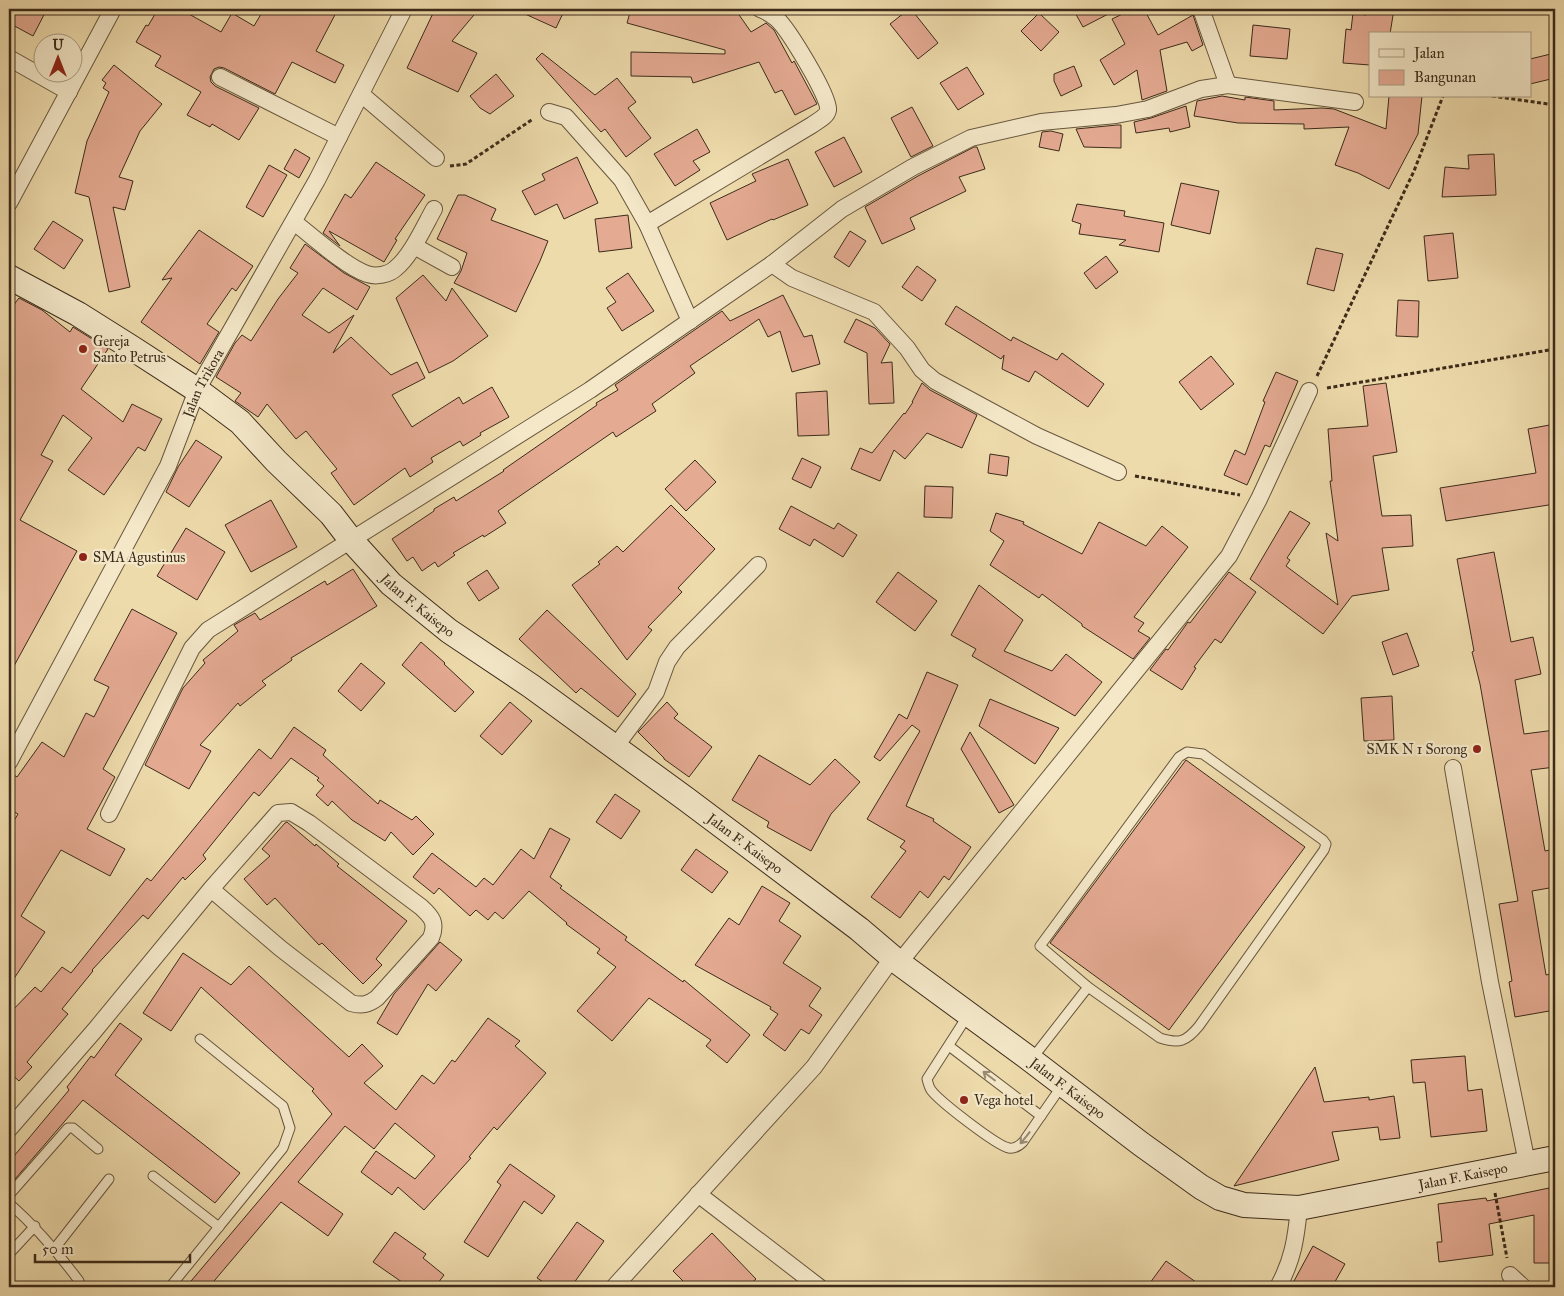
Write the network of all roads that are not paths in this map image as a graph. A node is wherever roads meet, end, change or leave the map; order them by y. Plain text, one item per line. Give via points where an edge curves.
1 (113, 9) edge
2 (404, 9) edge
3 (760, 9) edge
4 (1201, 9) edge
5 (9, 58) edge
6 (220, 77) dead end
7 (1228, 84) junction
8 (69, 92) junction
9 (361, 94) junction
10 (1355, 102) dead end
11 (549, 112) road end
12 (339, 137) junction
13 (436, 158) road end
14 (9, 202) edge
15 (434, 209) dead end
16 (294, 222) junction
17 (647, 224) junction
18 (414, 246) junction
19 (772, 264) junction
20 (452, 267) dead end
21 (9, 277) edge
22 (690, 321) junction
23 (197, 390) junction
24 (1309, 391) road end
25 (1118, 472) road end
26 (351, 540) junction
27 (758, 565) dead end
28 (615, 747) junction
29 (9, 762) edge
30 (1454, 768) dead end
31 (109, 814) dead end
32 (211, 889) junction
33 (896, 960) junction
34 (1088, 987) junction
35 (968, 1014) junction
36 (200, 1039) dead end
37 (949, 1046) junction
38 (1031, 1060) junction
39 (1063, 1084) junction
40 (1041, 1116) junction
41 (9, 1129) edge
42 (98, 1149) dead end
43 (1555, 1158) edge
44 (1528, 1163) junction
45 (153, 1176) dead end
46 (109, 1179) dead end
47 (698, 1194) junction
48 (9, 1195) edge
49 (9, 1203) edge
50 (1298, 1208) junction
51 (34, 1226) junction
52 (219, 1227) junction
53 (55, 1248) junction
54 (9, 1254) edge
55 (1510, 1275) road end
56 (80, 1287) edge
57 (170, 1287) edge
58 (614, 1287) edge
59 (819, 1287) edge
60 (1278, 1287) edge
61 (1522, 1287) edge

1 - 8 street
2 - 9 street, Jalan Trikora
3 - 17 street via 786,30 822,89 828,104 826,114
4 - 7 street
5 - 8 street
6 - 12 street
7 - 10 street
7 - 19 street via 1201,89 1148,109 1116,116 1040,122 971,138 913,167 842,209
8 - 14 street
9 - 12 street, Jalan Trikora
9 - 13 street
11 - 17 street via 566,117 622,180
12 - 16 street, Jalan Trikora
15 - 18 street
16 - 18 street via 336,255 367,274 385,275 397,268
16 - 23 street, Jalan Trikora
17 - 22 street
18 - 20 street
19 - 22 street
19 - 25 street via 792,278 874,312 935,381 1038,436
21 - 23 street, Jalan F. Kaisepo via 78,314
22 - 26 street via 590,390
23 - 26 street, Jalan F. Kaisepo via 240,422 331,514
23 - 29 street, Jalan Trikora via 168,466
24 - 33 street via 1229,556
26 - 28 street, Jalan F. Kaisepo via 391,584 449,631
26 - 31 street via 208,630 192,648
27 - 28 street via 677,647 667,662 656,692
28 - 33 street, Jalan F. Kaisepo
30 - 44 street via 1490,982
32 - 32 street via 278,813 291,812 421,907 432,918 435,929 431,938 377,998 370,1004 359,1005 351,1003 280,948
32 - 41 street
33 - 35 street, Jalan F. Kaisepo
33 - 47 street via 814,1067
34 - 34 lane via 1040,946 1181,754 1204,754 1326,844 1191,1036 1171,1042 1160,1038
34 - 38 lane
35 - 37 lane
35 - 38 street, Jalan F. Kaisepo
36 - 52 lane via 283,1106 290,1128 283,1148
40 -> 37 lane
40 -> 37 lane via 1016,1148 995,1142 930,1089 928,1079
38 - 39 street, Jalan F. Kaisepo
39 - 40 lane
39 - 50 street, Jalan F. Kaisepo via 1141,1144 1220,1198 1244,1204
42 - 48 lane via 73,1128 68,1128
43 - 44 street, Jalan F. Kaisepo
44 - 50 street, Jalan F. Kaisepo
45 - 52 lane
46 - 53 lane
47 - 58 street
47 - 59 street
49 - 51 lane
50 - 60 street via 1291,1260
51 - 53 lane
51 - 54 lane
52 - 57 lane
53 - 56 lane
55 - 61 street

